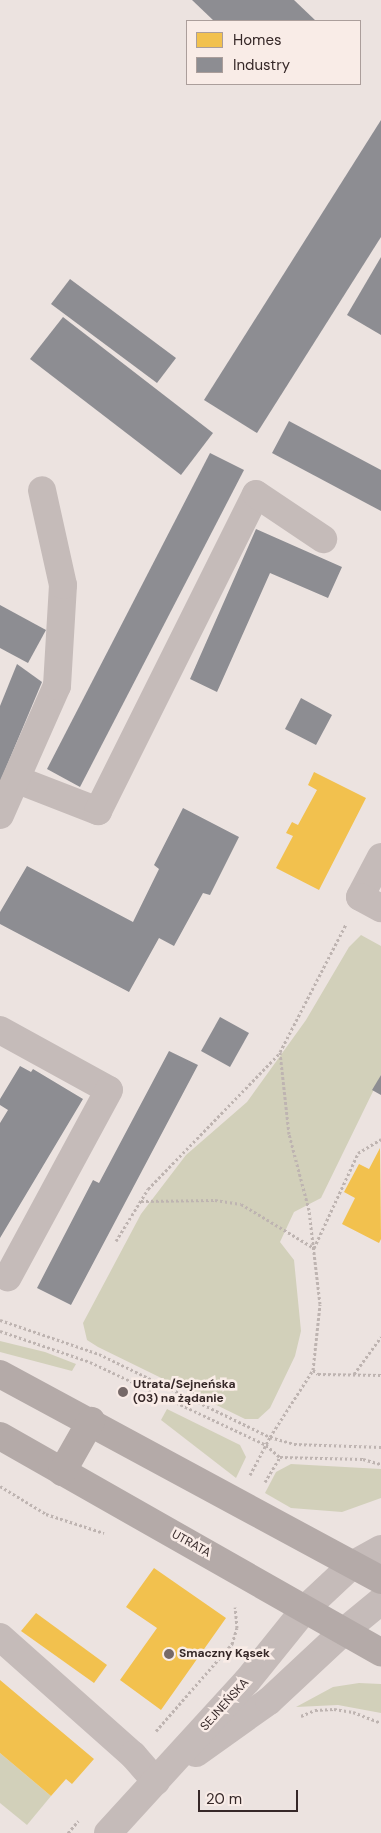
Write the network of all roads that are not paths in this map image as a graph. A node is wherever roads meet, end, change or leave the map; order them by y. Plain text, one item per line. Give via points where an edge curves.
1 (42, 490) dead end
2 (323, 539) dead end
3 (18, 780) junction
4 (0, 815) edge
5 (381, 857) edge
6 (370, 902) edge
7 (0, 1030) edge
8 (8, 1277) dead end
9 (0, 1374) edge
10 (91, 1422) junction
11 (0, 1436) edge
12 (62, 1472) junction
13 (381, 1549) edge
14 (352, 1565) junction
15 (381, 1580) edge
16 (381, 1601) edge
17 (305, 1609) junction
18 (342, 1633) junction
19 (0, 1637) edge
20 (381, 1652) edge
21 (156, 1781) junction
22 (108, 1833) edge

1 - 3 street via 64,585 57,686
2 - 3 street via 256,494 98,811
3 - 4 street
5 - 6 street
7 - 8 street via 109,1090
9 - 10 main road
10 - 12 main road
10 - 14 main road
11 - 12 main road, UTRATA
12 - 17 main road, UTRATA
13 - 14 street, SEJNEŃSKA
14 - 15 main road
14 - 17 street, SEJNEŃSKA
16 - 18 street, SEJNEŃSKA
17 - 18 main road, UTRATA
17 - 21 street, SEJNEŃSKA via 246,1681
18 - 20 main road, UTRATA
18 - 21 street, SEJNEŃSKA via 269,1701
19 - 21 street via 134,1756
21 - 22 street, SEJNEŃSKA

